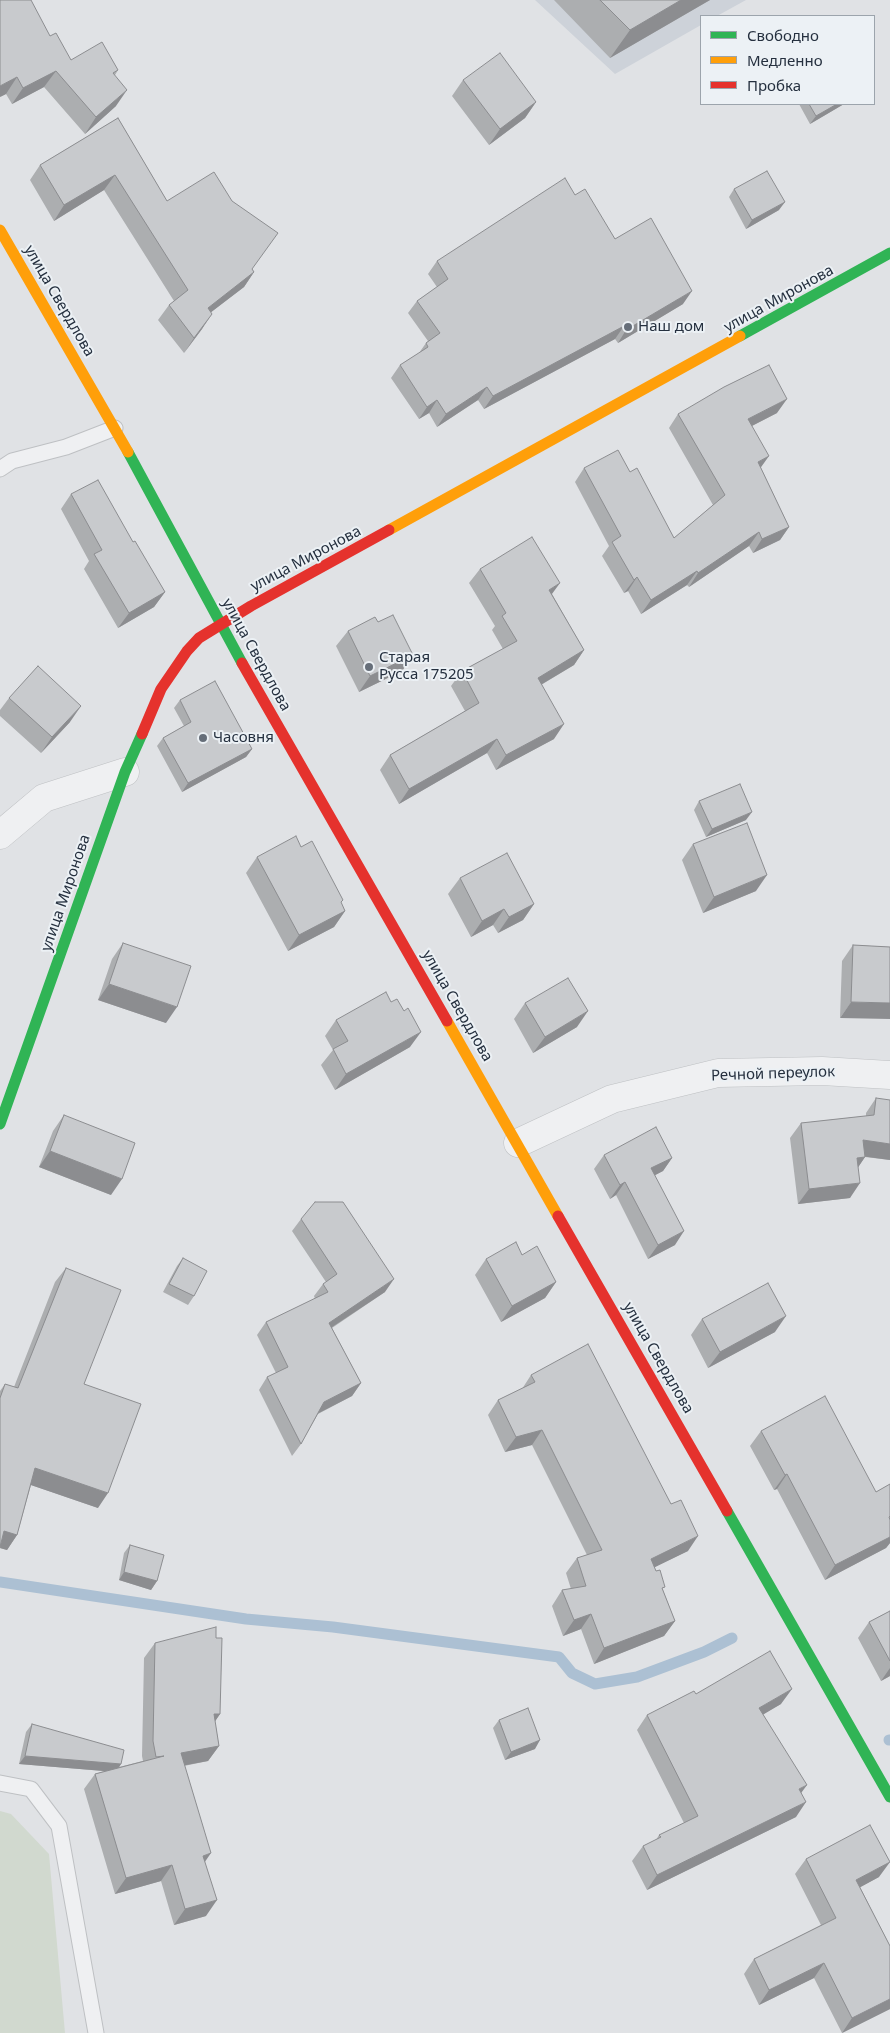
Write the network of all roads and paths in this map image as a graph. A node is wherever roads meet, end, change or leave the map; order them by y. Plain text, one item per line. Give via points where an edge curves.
1 (0, 230) edge
2 (890, 253) edge
3 (115, 428) junction
4 (0, 469) edge
5 (222, 625) junction
6 (125, 772) junction
7 (0, 835) edge
8 (890, 1074) edge
9 (0, 1124) edge
10 (518, 1144) junction
11 (0, 1783) edge
12 (890, 1796) edge
13 (96, 2033) edge

1 - 3 street, улица Свердлова
2 - 5 street, улица Миронова
3 - 4 lane via 66,447 12,461
3 - 5 street, улица Свердлова
5 - 6 street, улица Миронова via 199,638 161,689
5 - 10 street, улица Свердлова
6 - 7 street via 44,798
6 - 9 street, улица Миронова
8 - 10 street, Речной переулок via 822,1070 718,1073 612,1098
10 - 12 street, улица Свердлова
11 - 13 lane via 31,1789 59,1826

